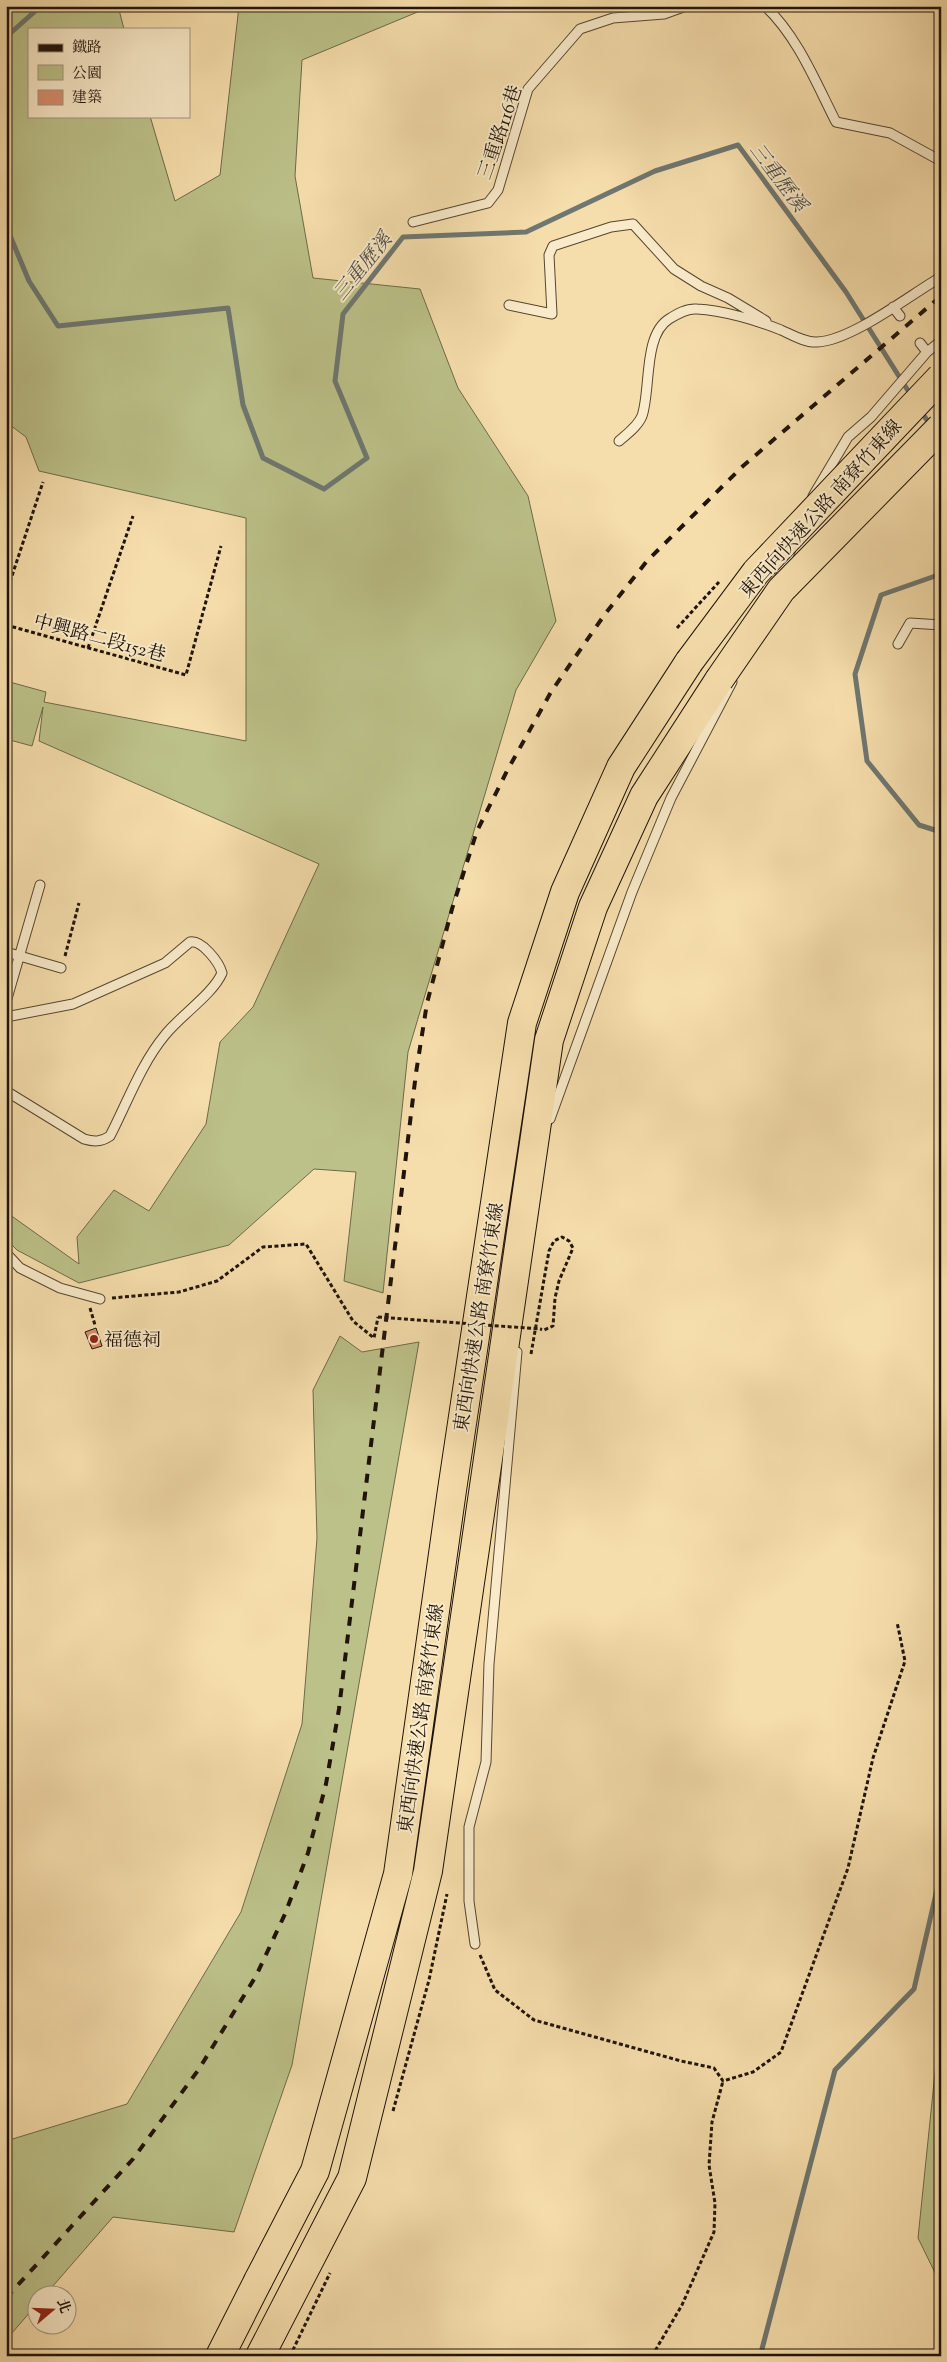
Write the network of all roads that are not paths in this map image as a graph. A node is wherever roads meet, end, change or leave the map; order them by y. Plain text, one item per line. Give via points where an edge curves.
1 (686, 6) edge
2 (765, 6) edge
3 (941, 161) edge
4 (413, 222) dead end
5 (941, 277) edge
6 (509, 305) dead end
7 (893, 307) junction
8 (900, 316) dead end
9 (781, 330) junction
10 (941, 341) edge
11 (920, 343) dead end
12 (927, 352) junction
13 (930, 369) edge
14 (941, 427) edge
15 (619, 440) dead end
16 (941, 625) edge
17 (898, 644) dead end
18 (731, 674) junction
19 (40, 885) dead end
20 (6, 952) edge
21 (20, 956) junction
22 (61, 968) road end
23 (6, 1002) edge
24 (6, 1017) edge
25 (6, 1091) edge
26 (549, 1124) dead end
27 (543, 1153) dead end
28 (6, 1253) edge
29 (524, 1280) dead end
30 (100, 1299) road end
31 (518, 1343) dead end
32 (475, 1944) road end
33 (220, 2356) edge
34 (260, 2356) edge

1 - 4 lane, 三重路116巷 via 664,14 614,18 580,29 528,89 498,190 488,203
2 - 3 lane via 807,64 836,122 890,134
5 - 7 lane
6 - 9 lane via 552,314 550,255 553,246 633,224 674,269
7 - 8 lane
7 - 9 lane via 832,341 815,343
9 - 15 lane via 696,308 666,321 657,332 642,416
10 - 12 lane
11 - 12 lane
12 - 13 lane
13 - 18 lane via 848,437 804,514 775,590
13 - 33 highway, 東西向快速公路 南寮竹東線, bridge via 756,572 689,662 621,767 565,892 522,1023 398,1874 315,2171
14 - 18 highway, 東西向快速公路 南寮竹東線, bridge via 781,590
16 - 17 lane via 910,623
18 - 26 lane via 720,710 671,798 632,892
18 - 34 highway, 東西向快速公路 南寮竹東線 via 644,796 593,906 548,1040 428,1871 352,2178
19 - 21 lane
20 - 21 lane
21 - 22 lane
21 - 23 lane
24 - 25 lane via 73,1004 165,963 194,941 204,947 222,973 165,1035 105,1140 84,1139
27 - 29 lane
28 - 30 lane via 20,1268 60,1288
31 - 32 lane via 489,1664 486,1762 469,1827 469,1901

